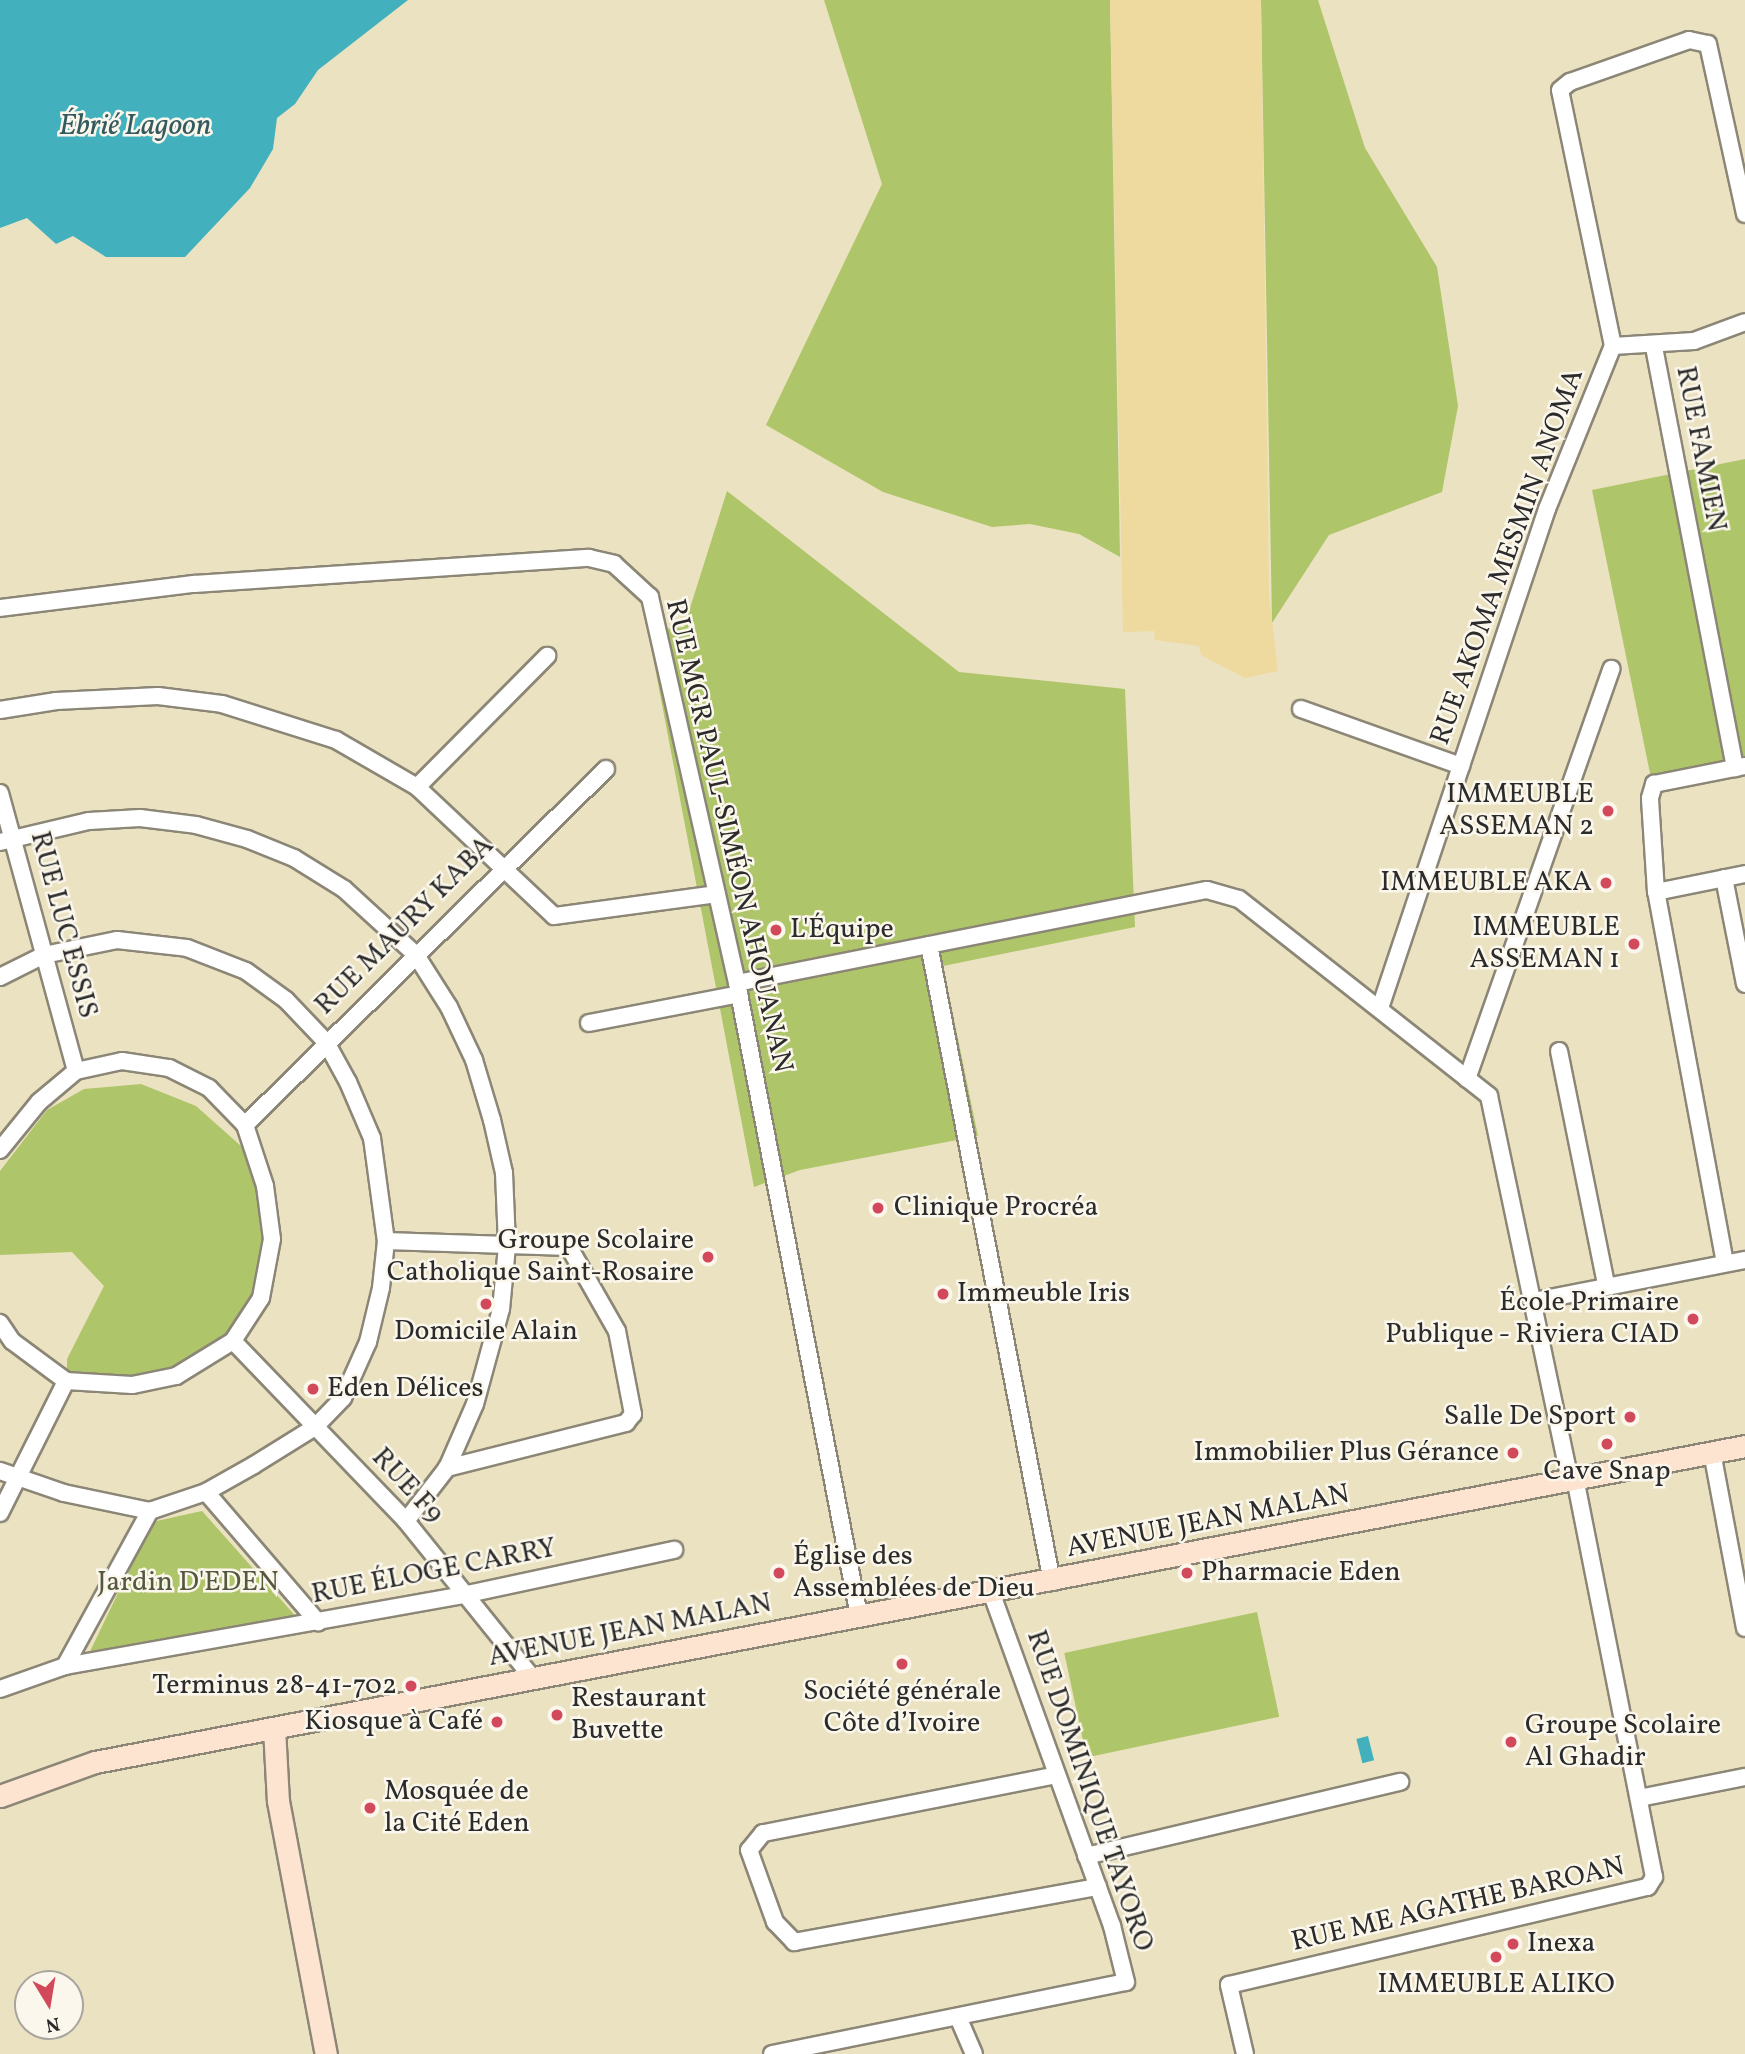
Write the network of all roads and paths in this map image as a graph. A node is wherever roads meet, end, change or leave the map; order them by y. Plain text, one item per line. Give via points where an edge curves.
1 (1745, 214) edge
2 (1745, 322) edge
3 (1613, 346) junction
4 (1654, 346) junction
5 (0, 608) edge
6 (547, 656) dead end
7 (1611, 669) dead end
8 (1301, 709) dead end
9 (0, 710) edge
10 (1461, 766) junction
11 (1740, 767) edge
12 (606, 769) dead end
13 (416, 787) junction
14 (0, 793) edge
15 (5, 839) edge
16 (503, 866) junction
17 (1745, 874) edge
18 (1724, 878) junction
19 (1656, 892) junction
20 (717, 894) junction
21 (929, 945) junction
22 (44, 955) junction
23 (416, 955) junction
24 (0, 977) edge
25 (1745, 984) edge
26 (738, 989) junction
27 (1380, 1007) junction
28 (589, 1023) dead end
29 (326, 1042) junction
30 (1559, 1051) dead end
31 (76, 1071) junction
32 (1467, 1079) junction
33 (245, 1125) junction
34 (0, 1150) edge
35 (386, 1241) junction
36 (507, 1246) junction
37 (1745, 1260) edge
38 (1725, 1264) junction
39 (1606, 1285) junction
40 (1534, 1301) junction
41 (0, 1323) edge
42 (233, 1340) junction
43 (66, 1381) junction
44 (315, 1427) junction
45 (1745, 1446) edge
46 (1712, 1452) junction
47 (447, 1468) junction
48 (0, 1471) edge
49 (18, 1479) junction
50 (1572, 1479) junction
51 (206, 1492) junction
52 (150, 1511) junction
53 (0, 1513) edge
54 (407, 1521) junction
55 (674, 1550) dead end
56 (1052, 1581) junction
57 (468, 1594) junction
58 (992, 1594) junction
59 (859, 1616) junction
60 (318, 1622) junction
61 (1745, 1628) edge
62 (65, 1666) junction
63 (531, 1677) junction
64 (0, 1689) edge
65 (274, 1728) junction
66 (1050, 1776) junction
67 (1745, 1777) edge
68 (1400, 1782) dead end
69 (0, 1796) edge
70 (1639, 1798) junction
71 (1086, 1856) junction
72 (1090, 1888) junction
73 (958, 2017) junction
74 (327, 2054) edge
75 (772, 2054) edge
76 (974, 2054) edge
77 (1245, 2054) edge

1 - 3 street, RUE AKOMA MESMIN ANOMA via 1709,44 1689,40 1570,82 1560,90
2 - 4 street via 1694,341
3 - 4 street
3 - 10 street, RUE AKOMA MESMIN ANOMA via 1547,509
4 - 11 street, RUE FAMIEN
5 - 20 street, RUE MGR PAUL-SIMÉON AHOUANAN via 194,584 589,558 614,564 650,597
6 - 13 street
7 - 32 street
8 - 10 street
9 - 13 street via 107,697 158,696 222,704 336,740
10 - 27 street, RUE AKOMA MESMIN ANOMA
11 - 19 street via 1654,784 1650,798
12 - 16 street, RUE MAURY KABA
13 - 16 street
14 - 15 street, RUE LUC ESSIS
15 - 22 street, RUE LUC ESSIS
15 - 23 street via 89,821 140,818 196,825 247,839 294,858 344,889
16 - 20 street via 554,916
16 - 23 street, RUE MAURY KABA
17 - 18 street
18 - 19 street
18 - 25 street
19 - 38 street
20 - 26 street, RUE MGR PAUL-SIMÉON AHOUANAN
21 - 26 street, RUE ME AGATHE BAROAN
21 - 27 street, RUE ME AGATHE BAROAN via 1207,890 1240,899
21 - 56 street
22 - 24 street
22 - 29 street via 117,940 187,948 246,971 286,1000
22 - 31 street, RUE LUC ESSIS
23 - 29 street, RUE MAURY KABA
23 - 36 street via 449,1007 481,1084 504,1173
26 - 28 street, RUE ME AGATHE BAROAN
26 - 59 street, RUE MGR PAUL-SIMÉON AHOUANAN
27 - 32 street, RUE ME AGATHE BAROAN
29 - 33 street, RUE MAURY KABA
29 - 35 street via 372,1138
30 - 39 street
31 - 33 street via 122,1061 169,1068 209,1088
31 - 34 street via 39,1102
32 - 40 street, RUE ME AGATHE BAROAN via 1489,1096
33 - 42 street via 265,1186 272,1240 261,1298
35 - 36 street
35 - 44 street via 381,1288 357,1373 343,1398
36 - 47 street via 501,1309 487,1369
36 - 47 street via 557,1244 576,1255 617,1331 633,1414 626,1423
37 - 38 street
38 - 39 street
39 - 40 street
40 - 50 street, RUE ME AGATHE BAROAN
41 - 43 street via 12,1340
42 - 43 street via 176,1376 132,1385
42 - 44 street, RUE F9
43 - 49 street
44 - 51 street
44 - 54 street, RUE F9
45 - 46 main road, AVENUE JEAN MALAN
46 - 50 main road, AVENUE JEAN MALAN
46 - 61 street
47 - 54 street
48 - 49 street
49 - 52 street
49 - 53 street
50 - 56 main road, AVENUE JEAN MALAN
50 - 70 street, RUE ME AGATHE BAROAN
51 - 52 street
51 - 60 street
52 - 62 street
54 - 57 street, RUE F9
55 - 57 street, RUE ÉLOGE CARRY
56 - 58 main road, AVENUE JEAN MALAN
57 - 60 street, RUE ÉLOGE CARRY
57 - 63 street, RUE F9
58 - 59 main road, AVENUE JEAN MALAN
58 - 66 street, RUE DOMINIQUE TAYORO
59 - 63 main road, AVENUE JEAN MALAN
60 - 62 street, RUE ÉLOGE CARRY
62 - 64 street, RUE ÉLOGE CARRY
63 - 65 main road, AVENUE JEAN MALAN
65 - 69 main road, AVENUE JEAN MALAN via 95,1762
65 - 74 main road via 278,1801
66 - 71 street, RUE DOMINIQUE TAYORO
66 - 72 street via 763,1833 748,1850 775,1922 794,1942
67 - 70 street
68 - 71 street
70 - 77 street, RUE ME AGATHE BAROAN via 1654,1877 1648,1887 1230,1984
71 - 72 street, RUE DOMINIQUE TAYORO
72 - 73 street, RUE DOMINIQUE TAYORO via 1126,1982
73 - 75 street, RUE DOMINIQUE TAYORO
73 - 76 street

